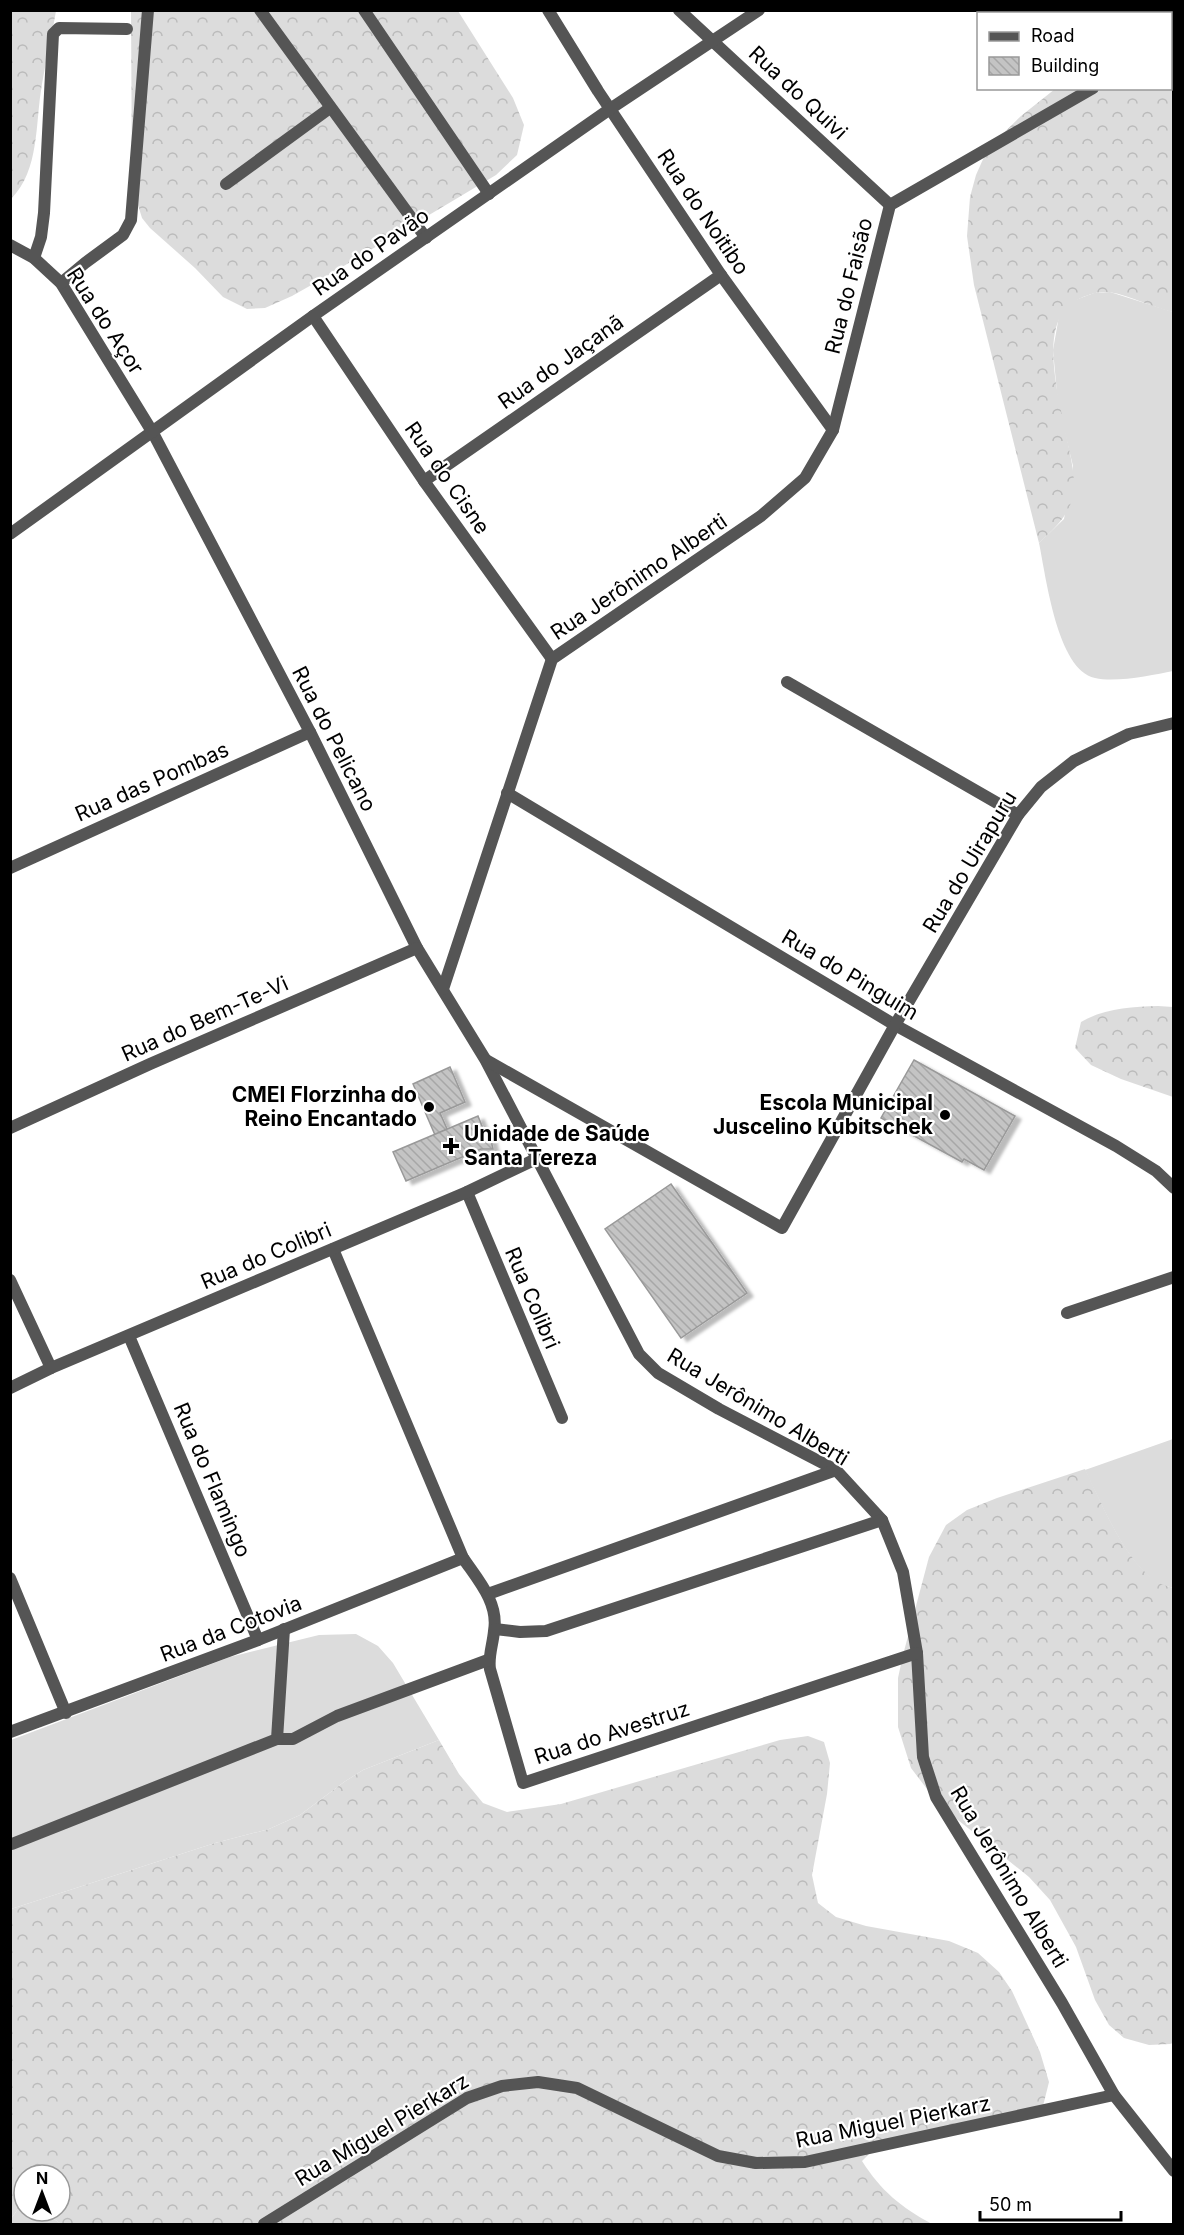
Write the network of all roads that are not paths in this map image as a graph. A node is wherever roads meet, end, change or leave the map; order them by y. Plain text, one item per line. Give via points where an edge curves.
1 (148, 10) edge
2 (260, 10) edge
3 (364, 10) edge
4 (548, 10) edge
5 (679, 10) edge
6 (759, 10) edge
7 (127, 29) dead end
8 (713, 41) junction
9 (1090, 90) edge
10 (330, 108) junction
11 (610, 109) junction
12 (226, 184) dead end
13 (489, 194) junction
14 (890, 205) junction
15 (426, 238) junction
16 (10, 245) edge
17 (34, 258) junction
18 (721, 275) junction
19 (62, 283) junction
20 (313, 316) junction
21 (833, 430) junction
22 (153, 433) junction
23 (424, 481) junction
24 (10, 534) edge
25 (552, 659) junction
26 (787, 682) dead end
27 (1173, 723) edge
28 (310, 732) junction
29 (507, 793) junction
30 (1018, 815) junction
31 (10, 868) edge
32 (417, 948) junction
33 (443, 989) junction
34 (896, 1025) junction
35 (485, 1059) junction
36 (10, 1128) edge
37 (537, 1159) junction
38 (1173, 1188) edge
39 (467, 1192) junction
40 (333, 1249) junction
41 (1173, 1276) edge
42 (10, 1280) edge
43 (1067, 1313) dead end
44 (129, 1336) junction
45 (51, 1368) junction
46 (10, 1388) edge
47 (562, 1418) dead end
48 (836, 1470) junction
49 (882, 1520) junction
50 (464, 1558) junction
51 (10, 1578) edge
52 (488, 1594) junction
53 (284, 1629) junction
54 (495, 1629) junction
55 (258, 1640) junction
56 (917, 1653) junction
57 (488, 1660) junction
58 (66, 1713) junction
59 (10, 1732) edge
60 (277, 1739) junction
61 (12, 1844) dead end
62 (1114, 2095) junction
63 (1173, 2171) edge
64 (264, 2224) edge

1 - 19 street via 131,220 123,235
2 - 10 street
3 - 13 street
4 - 11 street, Rua do Noitibo
5 - 8 street, Rua do Quivi
6 - 8 street, Rua do Pavão
7 - 17 street via 59,28 53,34 44,213
8 - 11 street, Rua do Pavão
8 - 14 street, Rua do Quivi
9 - 14 street, Rua do Faisão
10 - 12 street
10 - 15 street
11 - 13 street, Rua do Pavão
11 - 18 street, Rua do Noitibo
13 - 15 street, Rua do Pavão
14 - 21 street, Rua do Faisão
15 - 20 street, Rua do Pavão
16 - 17 street, Rua do Açor
17 - 19 street, Rua do Açor
18 - 21 street, Rua do Noitibo
18 - 23 street, Rua do Jaçanã
19 - 22 street, Rua do Açor
20 - 22 street, Rua do Pavão
20 - 23 street, Rua do Cisne
21 - 25 street, Rua Jerônimo Alberti via 805,478 761,516
22 - 24 street, Rua do Pavão
22 - 28 street, Rua do Pelicano
23 - 25 street, Rua do Cisne
25 - 29 street, Rua Jerônimo Alberti
26 - 30 street
27 - 30 street, Rua do Uirapuru via 1129,734 1074,761 1041,786
28 - 31 street, Rua das Pombas
28 - 32 street, Rua do Pelicano
29 - 33 street, Rua Jerônimo Alberti
29 - 34 street, Rua do Pinguim
30 - 34 street, Rua do Uirapuru
32 - 33 street, Rua do Pelicano
32 - 36 street, Rua do Bem-Te-Vi
33 - 35 street, Rua do Pelicano
34 - 35 street, Rua do Uirapuru via 782,1228
34 - 38 street, Rua do Pinguim via 1116,1146 1156,1171
35 - 37 street, Rua Jerônimo Alberti
37 - 39 street, Rua do Colibri
37 - 48 street, Rua Jerônimo Alberti via 639,1354 658,1373 719,1409
39 - 40 street, Rua do Colibri
39 - 47 street, Rua Colibri
40 - 44 street, Rua do Colibri
40 - 50 street, Rua do Avestruz
41 - 43 street
42 - 45 street
44 - 45 street, Rua do Colibri
44 - 55 street, Rua do Flamingo
45 - 46 street, Rua do Colibri
48 - 49 street, Rua Jerônimo Alberti
48 - 52 street
49 - 54 street via 546,1630
49 - 56 street, Rua Jerônimo Alberti via 903,1572
50 - 52 street, Rua do Avestruz
50 - 53 street, Rua da Cotovia
51 - 58 street
52 - 54 street, Rua do Avestruz
53 - 55 street, Rua da Cotovia
53 - 60 street
54 - 57 street, Rua do Avestruz
55 - 58 street, Rua da Cotovia
56 - 57 street, Rua do Avestruz via 523,1783
56 - 62 street, Rua Jerônimo Alberti via 923,1757 936,1797
57 - 60 street via 338,1716 293,1739
58 - 59 street, Rua da Cotovia
60 - 61 street
62 - 63 street, Rua Jerônimo Alberti
62 - 64 street, Rua Miguel Pierkarz via 805,2162 756,2163 718,2156 577,2088 538,2082 502,2086 467,2098

